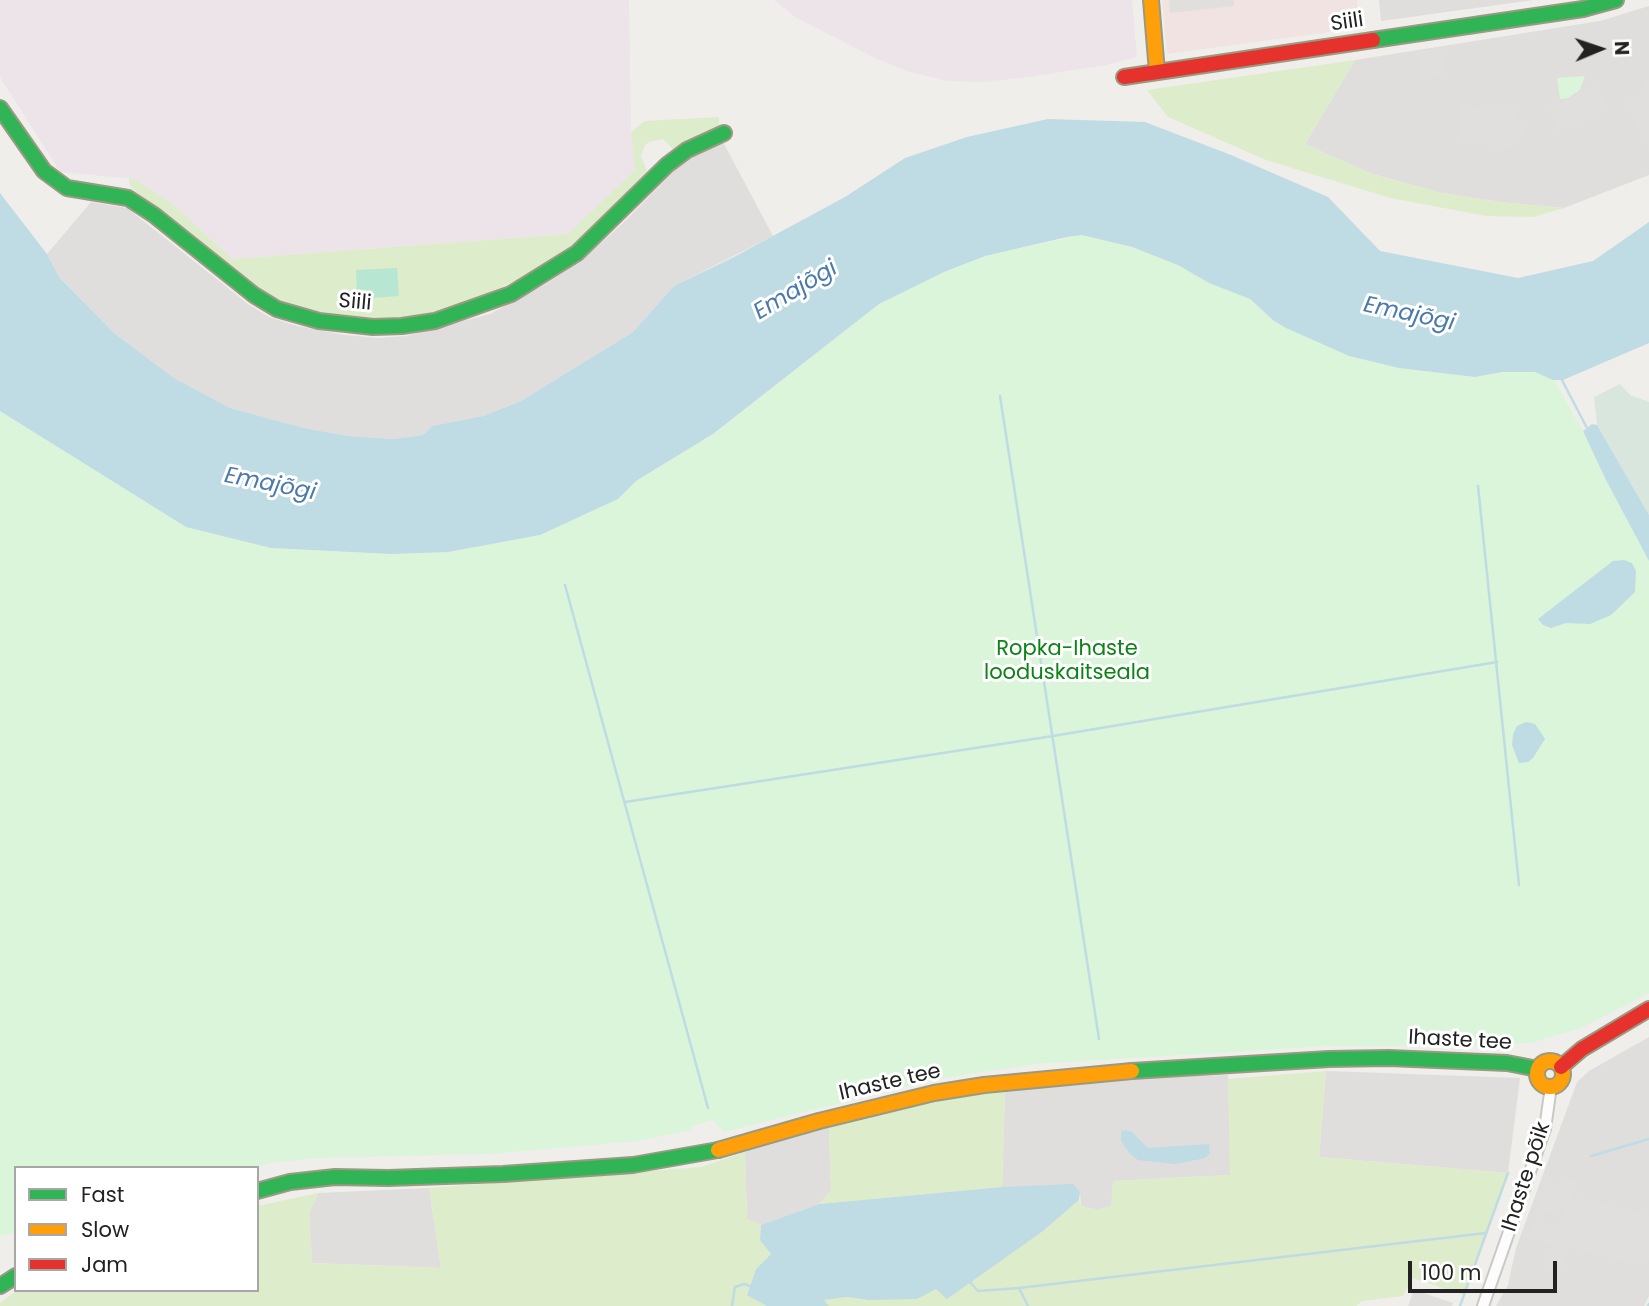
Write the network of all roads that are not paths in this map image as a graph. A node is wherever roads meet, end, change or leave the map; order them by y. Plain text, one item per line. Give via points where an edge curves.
1 (1151, 0) edge
2 (1616, 0) edge
3 (1157, 72) junction
4 (1124, 77) dead end
5 (0, 108) edge
6 (724, 133) dead end
7 (1649, 1009) edge
8 (1560, 1067) junction
9 (1538, 1069) junction
10 (1551, 1086) junction
11 (259, 1190) edge
12 (1483, 1306) edge

1 - 3 street
2 - 3 street, Siili via 1583,9
3 - 4 street, Siili
5 - 6 street, Siili via 44,171 67,188 128,198 277,309 319,321 373,327 435,321 511,294 577,253 667,165
7 - 8 street
8 - 9 street via 1550,1061
8 - 10 street via 1561,1079
9 - 10 street via 1540,1082
9 - 11 street, Ihaste tee via 1507,1063 1389,1058 1091,1073 934,1093 710,1152 633,1165 503,1174 335,1177
10 - 12 street, Ihaste põik via 1545,1129

